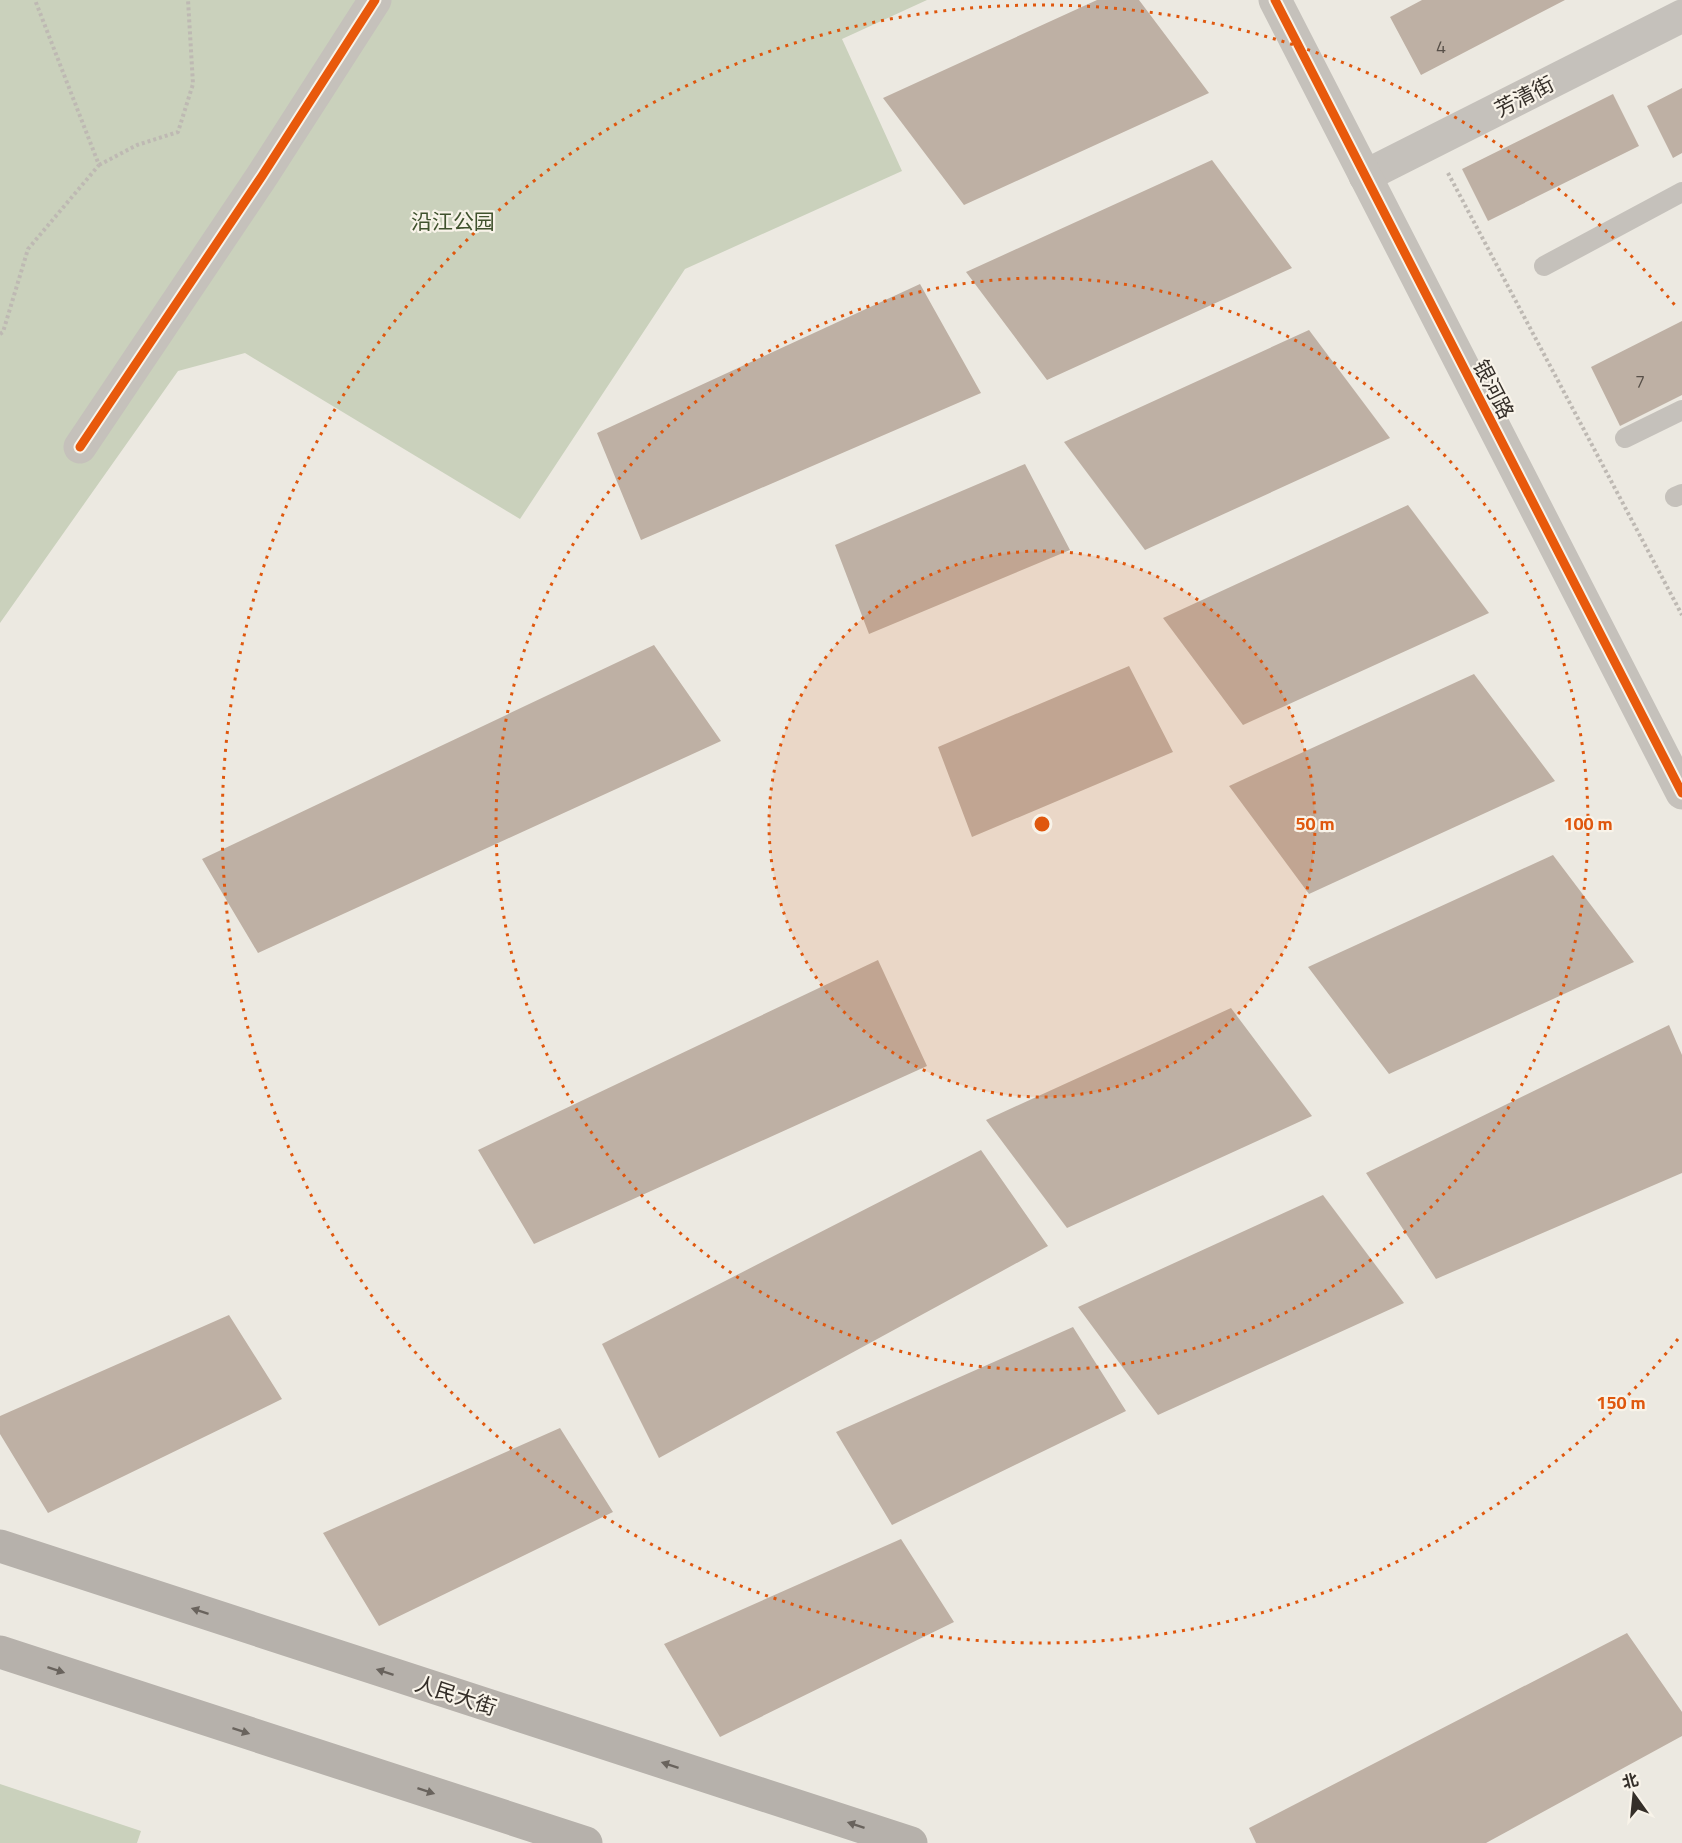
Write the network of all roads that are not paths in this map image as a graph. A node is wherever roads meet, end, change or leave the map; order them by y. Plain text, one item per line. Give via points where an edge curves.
1 (375, 0) edge
2 (1275, 0) edge
3 (1682, 16) edge
4 (1365, 176) junction
5 (1682, 192) edge
6 (1544, 266) dead end
7 (1682, 410) edge
8 (1625, 438) dead end
9 (80, 447) dead end
10 (1682, 793) edge
11 (0, 1546) edge
12 (0, 1652) edge
13 (586, 1843) edge
14 (911, 1843) edge

1 - 9 street
2 - 4 street, 银河路
3 - 4 street, 芳清街
4 - 10 street, 银河路
5 - 6 lane
7 - 8 lane
14 -> 11 main road, 人民大街
12 -> 13 main road

